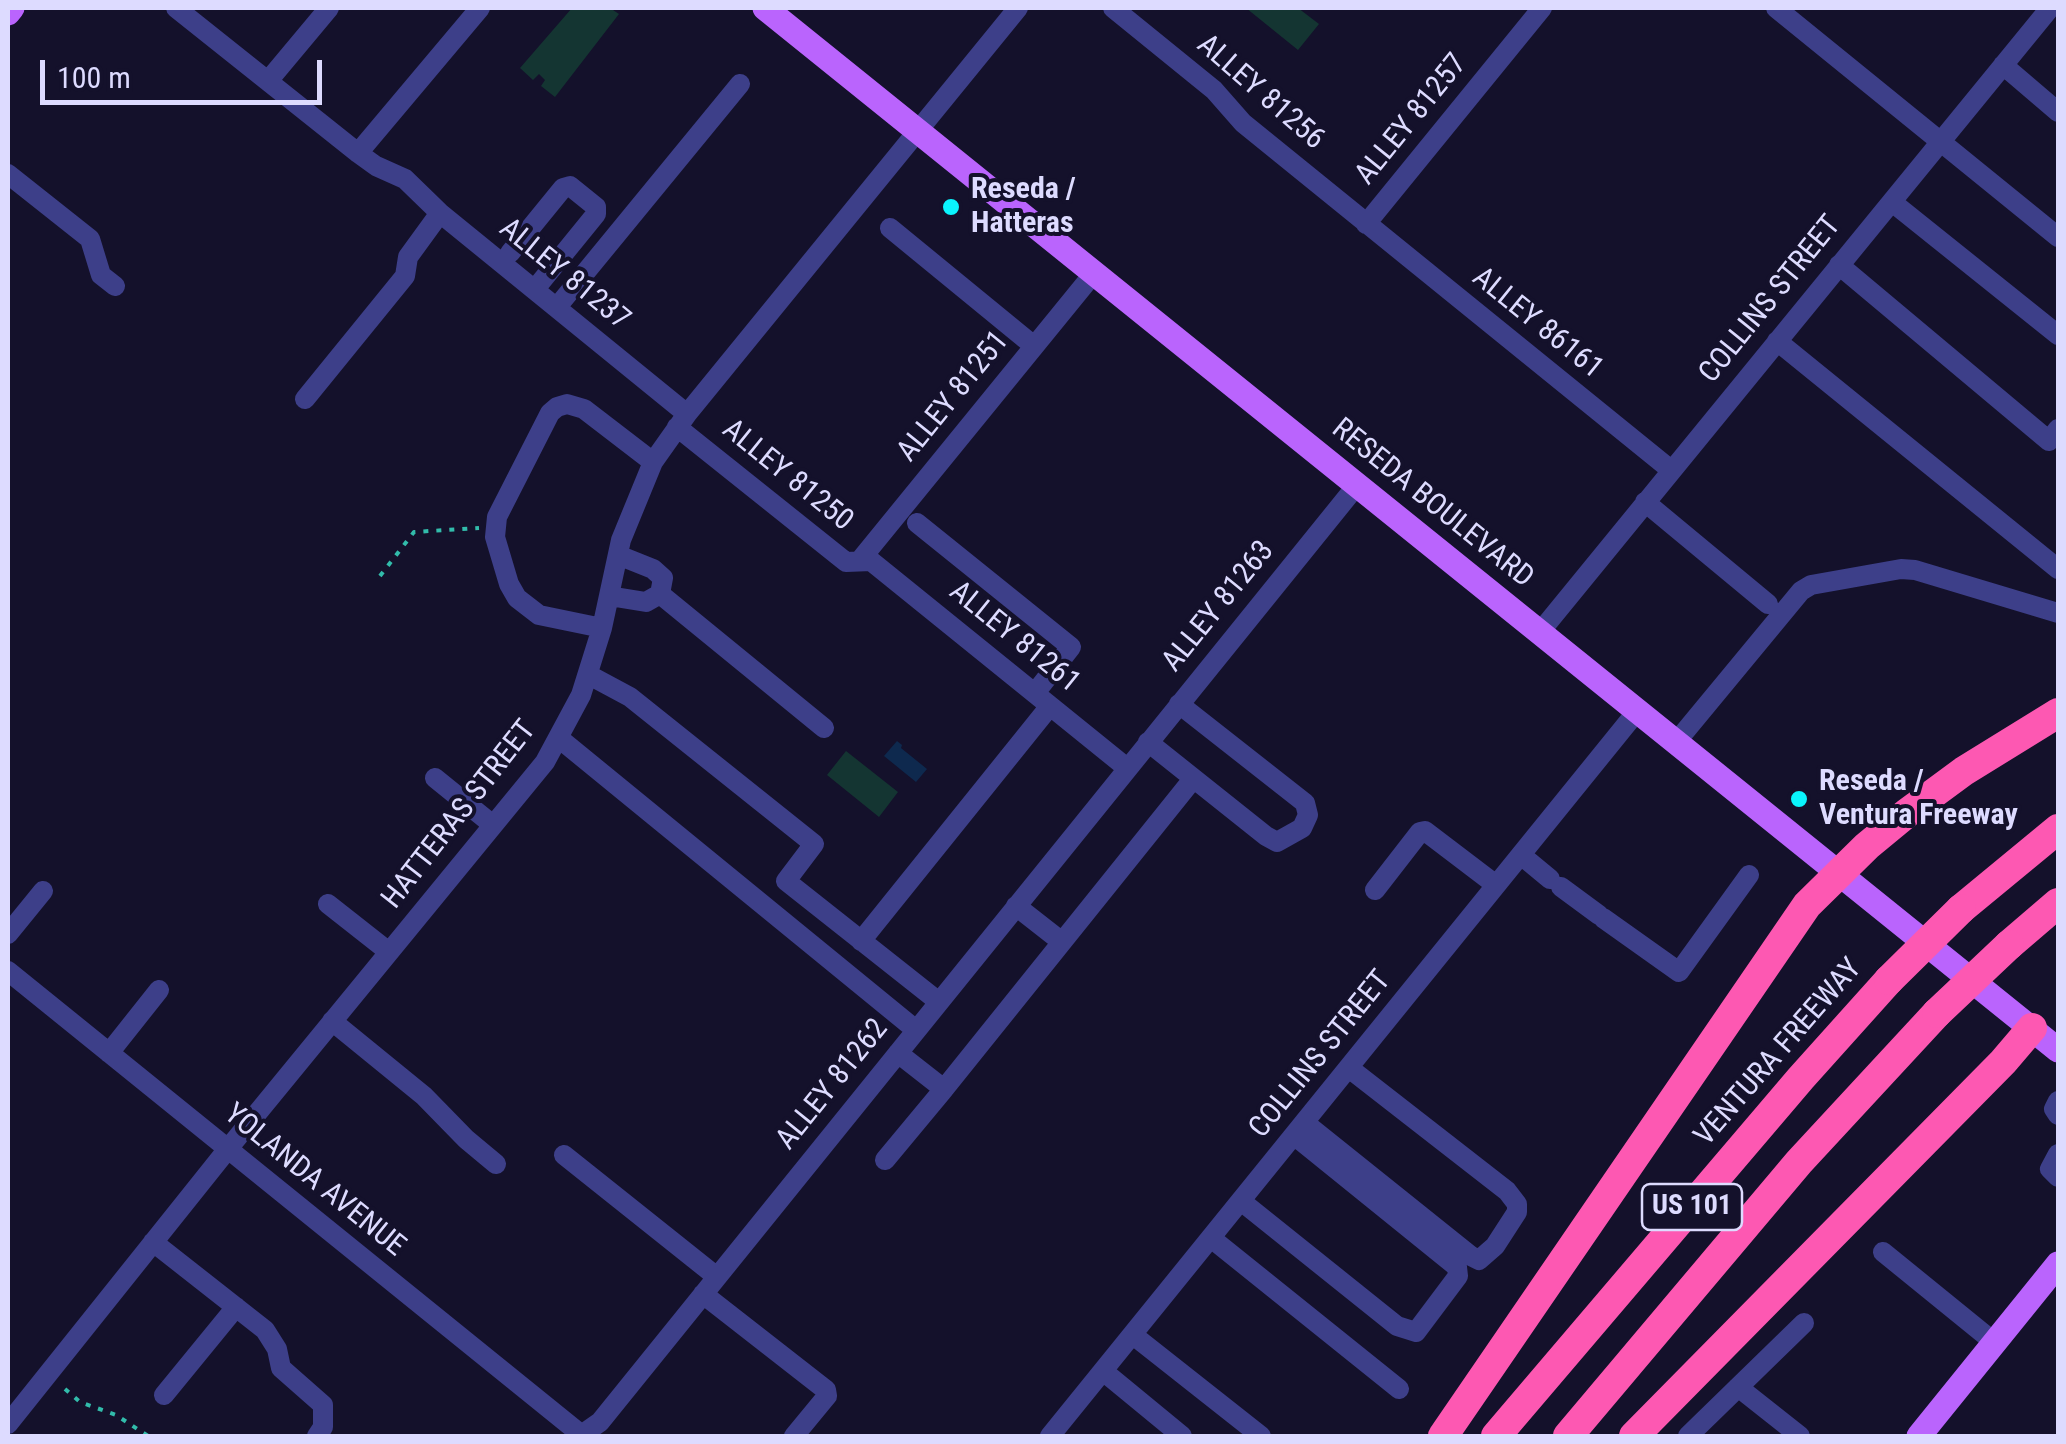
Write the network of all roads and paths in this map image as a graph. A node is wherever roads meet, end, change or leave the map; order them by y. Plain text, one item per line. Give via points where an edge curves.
1 (12, 8) edge
2 (176, 8) edge
3 (328, 8) edge
4 (480, 8) edge
5 (765, 8) edge
6 (1018, 8) edge
7 (1113, 8) edge
8 (1542, 8) edge
9 (1776, 8) edge
10 (2050, 8) edge
11 (8, 14) edge
12 (2003, 65) junction
13 (268, 81) junction
14 (740, 84) dead end
15 (2058, 112) edge
16 (917, 130) junction
17 (1941, 142) junction
18 (358, 153) junction
19 (8, 174) edge
20 (1892, 202) junction
21 (440, 213) junction
22 (1366, 224) junction
23 (890, 228) dead end
24 (2058, 237) edge
25 (510, 253) dead end
26 (1839, 265) junction
27 (1094, 273) junction
28 (116, 286) dead end
29 (535, 290) junction
30 (557, 308) junction
31 (2058, 335) edge
32 (1777, 341) junction
33 (1034, 346) junction
34 (305, 399) dead end
35 (682, 420) junction
36 (2056, 439) edge
37 (653, 462) junction
38 (1670, 470) junction
39 (1357, 485) junction
40 (1644, 502) junction
41 (917, 523) dead end
42 (494, 527) junction
43 (618, 555) junction
44 (861, 559) junction
45 (2058, 569) edge
46 (380, 576) dead end
47 (660, 594) junction
48 (609, 596) junction
49 (1768, 604) dead end
50 (2058, 613) edge
51 (602, 628) junction
52 (1540, 632) junction
53 (588, 675) junction
54 (1042, 699) junction
55 (1179, 704) junction
56 (1638, 710) junction
57 (2058, 713) edge
58 (824, 728) dead end
59 (560, 739) junction
60 (1677, 741) junction
61 (1148, 742) junction
62 (1128, 768) junction
63 (435, 778) dead end
64 (1193, 779) junction
65 (493, 825) junction
66 (2058, 829) edge
67 (1521, 854) junction
68 (1838, 873) junction
69 (1748, 875) dead end
70 (1496, 885) junction
71 (1375, 890) dead end
72 (43, 892) dead end
73 (2058, 903) edge
74 (328, 904) dead end
75 (1016, 906) junction
76 (8, 934) edge
77 (861, 940) junction
78 (1062, 942) junction
79 (390, 952) junction
80 (8, 971) edge
81 (159, 990) dead end
82 (939, 1002) junction
83 (332, 1021) junction
84 (2032, 1028) junction
85 (916, 1030) junction
86 (2058, 1050) edge
87 (109, 1053) junction
88 (898, 1053) junction
89 (1349, 1068) junction
90 (944, 1089) junction
91 (2058, 1101) edge
92 (2058, 1114) edge
93 (1300, 1129) junction
94 (226, 1150) junction
95 (2058, 1154) edge
96 (564, 1155) dead end
97 (885, 1160) dead end
98 (496, 1164) dead end
99 (2058, 1177) edge
100 (1241, 1201) junction
101 (1211, 1238) junction
102 (153, 1242) junction
103 (1882, 1252) dead end
104 (2055, 1275) edge
105 (717, 1277) junction
106 (703, 1294) junction
107 (236, 1307) junction
108 (1804, 1323) dead end
109 (1133, 1335) junction
110 (1995, 1344) junction
111 (1103, 1371) junction
112 (1738, 1388) junction
113 (65, 1389) dead end
114 (1398, 1389) dead end
115 (164, 1395) dead end
116 (8, 1424) edge
117 (148, 1436) edge
118 (317, 1436) edge
119 (582, 1436) edge
120 (794, 1436) edge
121 (1050, 1436) edge
122 (1182, 1436) edge
123 (1261, 1436) edge
124 (1443, 1436) edge
125 (1496, 1436) edge
126 (1568, 1436) edge
127 (1634, 1436) edge
128 (1688, 1436) edge
129 (1800, 1436) edge
130 (1919, 1436) edge

1 - 11 main road
2 - 13 street, ALLEY 81237
3 - 13 street
4 - 18 street
5 - 16 main road, RESEDA BOULEVARD
6 - 16 street, HATTERAS STREET
7 - 22 street, ALLEY 81256
8 - 22 street, ALLEY 81257
9 - 17 street
10 - 12 street, COLLINS STREET
12 - 15 street
12 - 17 street, COLLINS STREET
13 - 18 street, ALLEY 81237
14 - 30 street
16 - 27 main road, RESEDA BOULEVARD
16 - 35 street, HATTERAS STREET
17 - 20 street, COLLINS STREET
17 - 24 street
18 - 21 street, ALLEY 81237 via 405,180
19 - 28 street via 90,239 101,275
20 - 26 street, COLLINS STREET
20 - 31 street
21 - 29 street, ALLEY 81237
21 - 34 street via 408,257 405,276
22 - 38 street, ALLEY 86161
23 - 33 street
25 - 29 street via 563,188 570,186 596,206
26 - 32 street, COLLINS STREET
26 - 36 street
27 - 33 street, ALLEY 81251
27 - 39 main road, RESEDA BOULEVARD
29 - 30 street, ALLEY 81237
30 - 35 street, ALLEY 81237
32 - 38 street, COLLINS STREET
32 - 45 street
33 - 44 street, ALLEY 81251
35 - 37 street, HATTERAS STREET
35 - 44 street, ALLEY 81250 via 846,562
37 - 42 street via 584,409 558,407
37 - 43 street, HATTERAS STREET
38 - 40 street, COLLINS STREET
39 - 52 main road, RESEDA BOULEVARD
39 - 55 street, ALLEY 81263
40 - 49 street
40 - 52 street, COLLINS STREET
41 - 54 street via 1071,647
42 - 46 path via 414,532
42 - 51 street via 517,598 548,618
43 - 47 street via 653,568 663,578
43 - 48 street, HATTERAS STREET
44 - 54 street, ALLEY 81261
47 - 48 street via 646,602
47 - 58 street
48 - 51 street, HATTERAS STREET
50 - 60 street via 1916,570 1810,585
51 - 53 street, HATTERAS STREET
52 - 56 main road, RESEDA BOULEVARD
53 - 59 street, HATTERAS STREET
53 - 77 street via 630,698 814,844 786,881
54 - 62 street, ALLEY 81261
54 - 77 street
55 - 61 street, ALLEY 81263
55 - 64 street via 1305,803 1308,815 1302,828 1277,842
56 - 60 main road, RESEDA BOULEVARD
56 - 67 street, COLLINS STREET
57 - 68 highway via 1950,782
59 - 65 street, HATTERAS STREET
59 - 85 street
60 - 68 main road, RESEDA BOULEVARD
61 - 62 street, ALLEY 81263
61 - 64 street
62 - 75 street, ALLEY 81262
63 - 65 street
64 - 78 street
65 - 79 street, HATTERAS STREET
66 - 125 highway, VENTURA FREEWAY / US 101, bridge via 1889,980
67 - 69 street via 1678,972
67 - 70 street, COLLINS STREET
68 - 84 main road, RESEDA BOULEVARD
68 - 124 highway via 1808,905
70 - 71 street via 1424,831
70 - 89 street, COLLINS STREET
72 - 76 street
73 - 126 highway, US 101, bridge via 1937,1013 1799,1162
74 - 79 street
75 - 78 street
75 - 82 street, ALLEY 81262
77 - 82 street
78 - 90 street
79 - 83 street, HATTERAS STREET
80 - 87 street, YOLANDA AVENUE
81 - 87 street
82 - 85 street, ALLEY 81262
83 - 94 street, HATTERAS STREET
83 - 98 street
84 - 86 main road, RESEDA BOULEVARD
84 - 127 highway
85 - 88 street, ALLEY 81262
87 - 94 street, YOLANDA AVENUE
88 - 90 street
88 - 105 street, ALLEY 81262
89 - 93 street, COLLINS STREET
89 - 93 street via 1517,1204 1495,1246 1479,1260 1470,1256
90 - 97 street
91 - 92 street
93 - 100 street, COLLINS STREET
93 - 100 street via 1457,1268 1458,1276 1416,1332 1397,1326
94 - 102 street, HATTERAS STREET
94 - 119 street, YOLANDA AVENUE
95 - 99 street via 2050,1168
96 - 105 street
100 - 101 street, COLLINS STREET
101 - 109 street, COLLINS STREET
101 - 114 street
102 - 107 street
102 - 116 street, HATTERAS STREET
103 - 110 street
104 - 110 main road
105 - 106 street, ALLEY 81262
106 - 119 street, ALLEY 81262
106 - 120 street via 826,1390
107 - 115 street
107 - 118 street via 265,1330 281,1368 323,1405
108 - 112 street
109 - 111 street, COLLINS STREET
109 - 123 street
110 - 130 main road
111 - 121 street, COLLINS STREET
111 - 122 street
112 - 128 street
112 - 129 street
113 - 117 path

